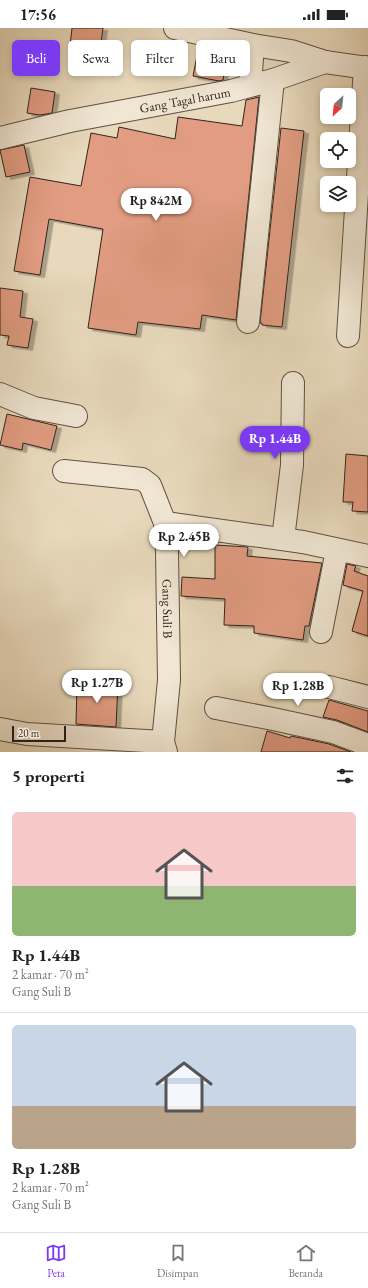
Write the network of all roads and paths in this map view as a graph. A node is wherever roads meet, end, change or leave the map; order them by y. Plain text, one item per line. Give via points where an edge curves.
1 (175, 28) edge
2 (253, 45) junction
3 (325, 62) junction
4 (367, 68) edge
5 (273, 80) junction
6 (250, 85) junction
7 (0, 138) edge
8 (248, 322) dead end
9 (348, 336) dead end
10 (293, 383) dead end
11 (0, 394) edge
12 (76, 416) dead end
13 (64, 471) dead end
14 (165, 523) junction
15 (283, 539) junction
16 (337, 550) junction
17 (368, 556) edge
18 (321, 632) dead end
19 (329, 687) dead end
20 (368, 697) edge
21 (216, 708) dead end
22 (0, 728) edge
23 (368, 745) edge
24 (165, 747) edge

1 - 2 street
2 - 3 street via 291,51
2 - 6 street
3 - 4 street, Gang Tagal harum
3 - 5 street, Gang Tagal harum
4 - 9 street
5 - 6 street, Gang Tagal harum
5 - 8 street
6 - 7 street, Gang Tagal harum via 70,121
10 - 15 street via 292,465
11 - 12 street via 34,408
13 - 14 street, Gang Suli B via 142,479 150,485
14 - 15 street
14 - 24 street, Gang Suli B via 169,680
15 - 16 street
16 - 17 street
16 - 18 street
19 - 20 street
21 - 23 street via 333,732
22 - 24 street via 27,734

